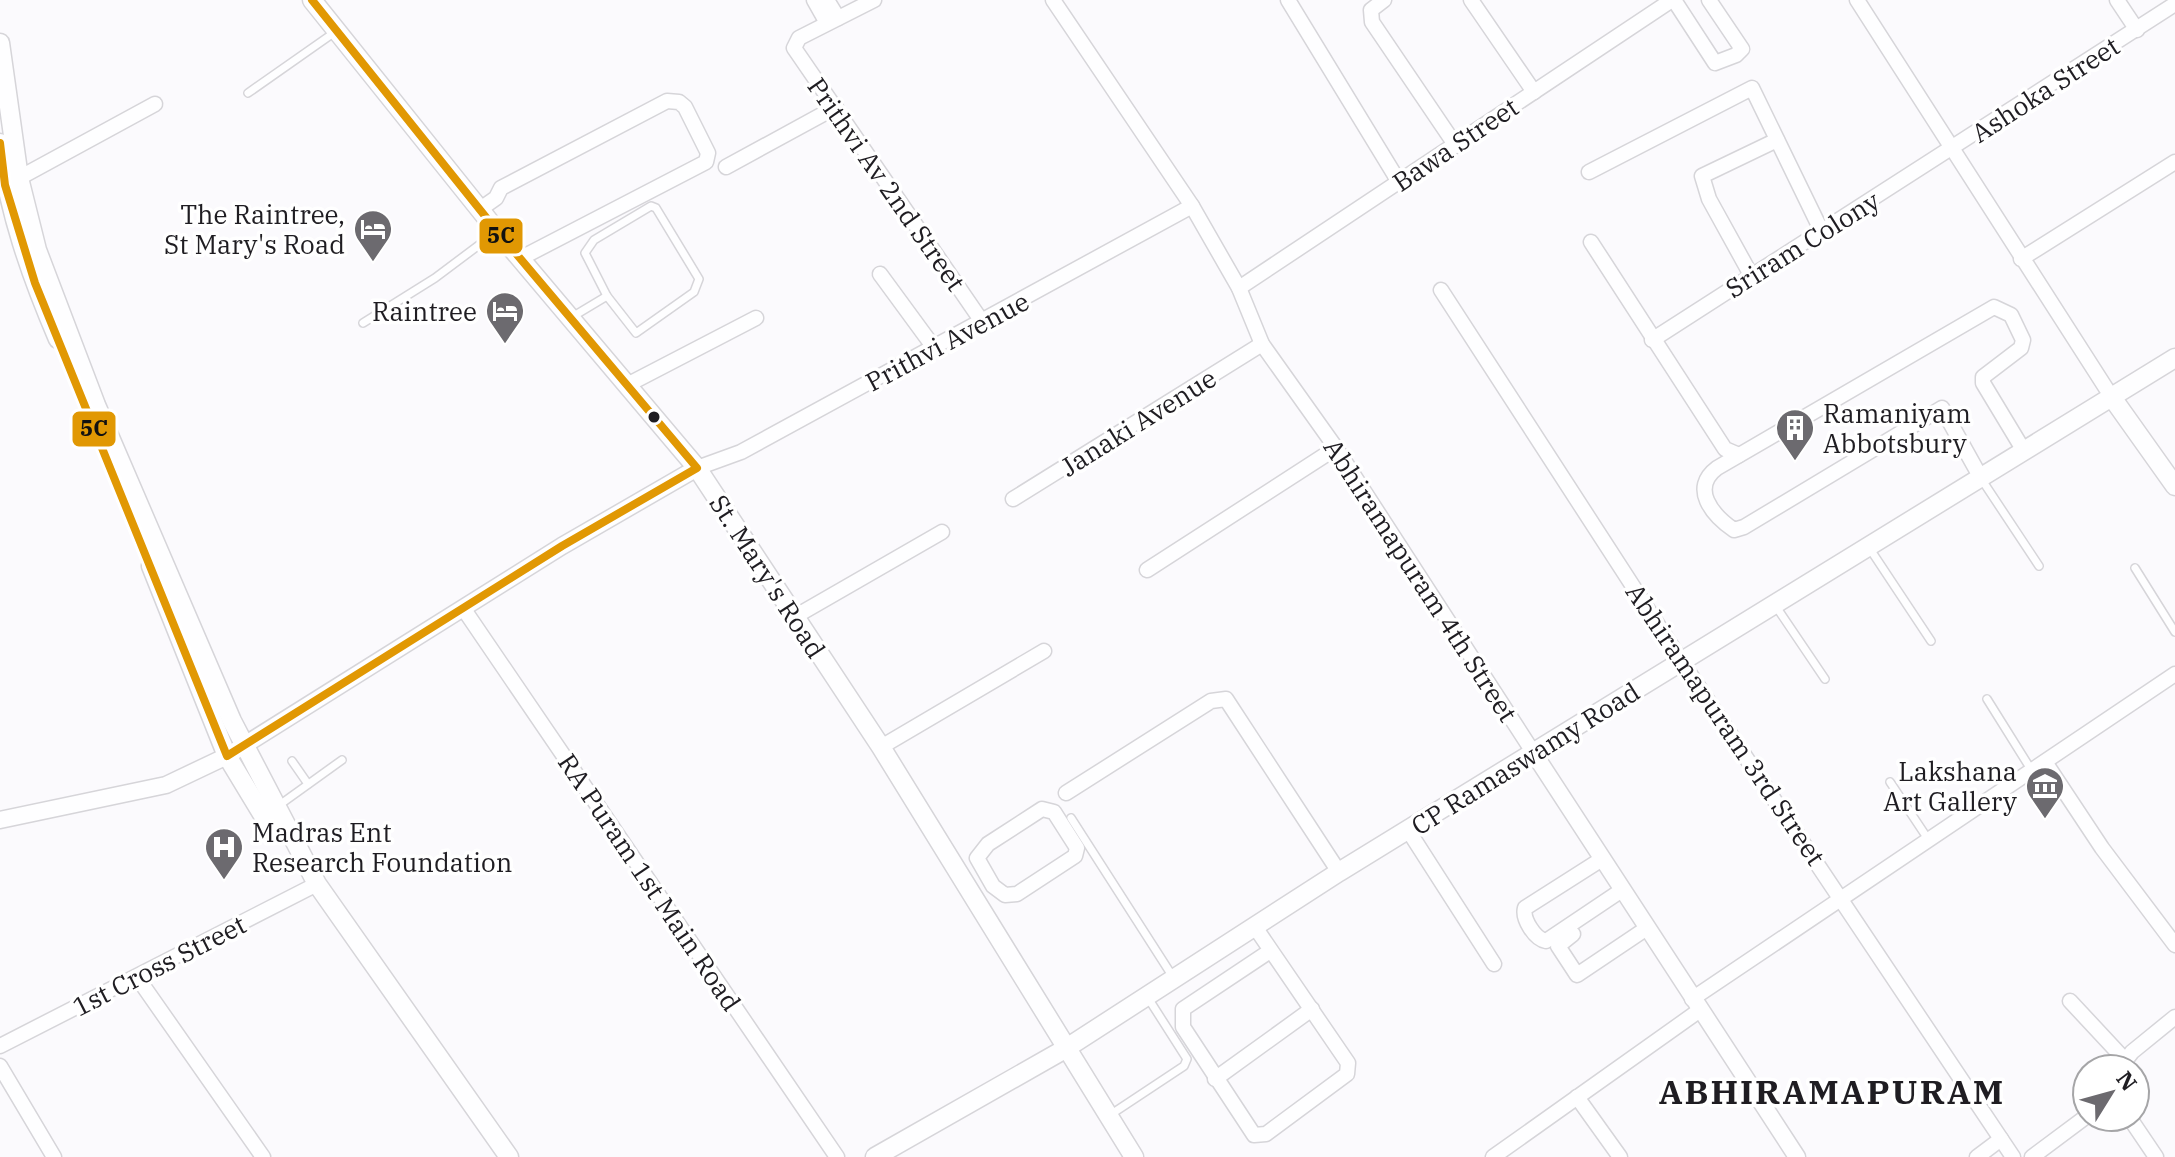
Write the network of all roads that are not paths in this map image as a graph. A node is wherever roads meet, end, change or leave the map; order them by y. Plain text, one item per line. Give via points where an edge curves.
1 (312, 0) edge
2 (814, 0) edge
3 (827, 0) edge
4 (874, 0) edge
5 (1053, 0) edge
6 (1288, 0) edge
7 (1384, 0) edge
8 (1471, 0) edge
9 (1673, 0) edge
10 (1709, 0) edge
11 (1857, 0) edge
12 (2117, 0) edge
13 (2175, 4) edge
14 (839, 13) edge
15 (2137, 30) junction
16 (337, 31) junction
17 (0, 43) edge
18 (1534, 92) junction
19 (248, 93) dead end
20 (155, 104) dead end
21 (836, 107) junction
22 (1777, 140) junction
23 (1456, 146) junction
24 (1954, 149) junction
25 (4, 153) edge
26 (2175, 162) edge
27 (726, 167) dead end
28 (1589, 172) dead end
29 (19, 178) junction
30 (1399, 182) junction
31 (1192, 206) junction
32 (479, 210) junction
33 (497, 231) junction
34 (1822, 232) junction
35 (1591, 242) dead end
36 (521, 258) junction
37 (2021, 259) junction
38 (880, 274) dead end
39 (1751, 275) junction
40 (1239, 288) junction
41 (1441, 290) dead end
42 (607, 296) junction
43 (572, 317) junction
44 (756, 318) dead end
45 (363, 323) dead end
46 (983, 323) junction
47 (1652, 340) junction
48 (1262, 344) junction
49 (935, 349) junction
50 (2175, 358) edge
51 (627, 385) junction
52 (2111, 396) junction
53 (1336, 448) junction
54 (2024, 451) junction
55 (1739, 455) junction
56 (697, 468) junction
57 (1981, 478) junction
58 (2175, 486) edge
59 (1013, 499) dead end
60 (942, 532) dead end
61 (1868, 547) junction
62 (2039, 566) dead end
63 (2135, 568) dead end
64 (1147, 570) dead end
65 (1775, 605) junction
66 (463, 608) junction
67 (796, 616) junction
68 (2175, 632) edge
69 (1931, 641) dead end
70 (1044, 651) dead end
71 (1682, 662) junction
72 (2175, 674) edge
73 (1825, 679) dead end
74 (1987, 699) dead end
75 (245, 744) junction
76 (881, 747) junction
77 (1533, 752) junction
78 (227, 756) junction
79 (342, 760) dead end
80 (292, 761) dead end
81 (2038, 766) junction
82 (1890, 782) dead end
83 (308, 784) junction
84 (1066, 793) dead end
85 (278, 806) junction
86 (1071, 818) dead end
87 (0, 820) edge
88 (286, 828) junction
89 (1408, 830) junction
90 (1928, 839) junction
91 (977, 858) junction
92 (1602, 859) junction
93 (1339, 872) junction
94 (958, 873) junction
95 (317, 884) junction
96 (993, 886) junction
97 (1624, 894) junction
98 (972, 896) junction
99 (1842, 896) junction
100 (1255, 927) junction
101 (1647, 928) junction
102 (2175, 945) edge
103 (1270, 951) junction
104 (1494, 964) dead end
105 (137, 977) junction
106 (1176, 981) junction
107 (1148, 998) junction
108 (2070, 1001) dead end
109 (1696, 1004) junction
110 (1312, 1009) junction
111 (2175, 1017) edge
112 (0, 1046) edge
113 (1065, 1049) junction
114 (2113, 1053) edge
115 (2134, 1053) edge
116 (0, 1066) edge
117 (1215, 1079) junction
118 (1577, 1097) junction
119 (1108, 1116) junction
120 (2071, 1128) edge
121 (2140, 1133) edge
122 (2001, 1139) junction
123 (54, 1157) edge
124 (263, 1157) edge
125 (509, 1157) edge
126 (837, 1157) edge
127 (875, 1157) edge
128 (1134, 1157) edge
129 (1493, 1157) edge
130 (1620, 1157) edge
131 (1797, 1157) edge
132 (1977, 1157) edge
133 (2013, 1157) edge
134 (2032, 1157) edge
135 (2156, 1157) edge

1 - 16 main road, St. Mary's Road
2 - 14 street
3 - 14 street
4 - 14 street
5 - 31 street, Abhiramapuram 4th Street
6 - 30 street
7 - 23 street via 1371,10 1372,22
8 - 18 street
9 - 10 street via 1719,63 1742,49
9 - 18 street, Bawa Street
11 - 24 street
12 - 15 street, Ashoka Street
13 - 15 street, Ashoka Street
14 - 21 street, Prithvi Av 2nd Street via 794,44
15 - 24 street, Ashoka Street
16 - 19 lane
16 - 32 main road, St. Mary's Road
17 - 25 main road
18 - 23 street, Bawa Street
20 - 29 street
21 - 27 street
21 - 46 street, Prithvi Av 2nd Street
22 - 28 street via 1752,88
22 - 34 street
22 - 39 street via 1702,176
23 - 30 street, Bawa Street
24 - 34 street, Sriram Colony
24 - 37 street
25 - 29 main road
25 - 78 main road via 5,185 35,283
26 - 37 street
29 - 75 main road via 37,250 96,405
30 - 40 street, Bawa Street
31 - 40 street, Abhiramapuram 4th Street
31 - 46 street, Prithvi Avenue
32 - 33 main road, St. Mary's Road
32 - 36 street via 501,188 667,101 685,107 708,153 706,162
33 - 36 main road, St. Mary's Road
33 - 45 lane
34 - 39 street, Sriram Colony
35 - 47 street
36 - 43 main road, St. Mary's Road
37 - 52 street
38 - 49 street
39 - 47 street, Sriram Colony
40 - 48 street, Abhiramapuram 4th Street
41 - 71 street, Abhiramapuram 3rd Street
42 - 42 lane via 585,258 586,247 645,208 656,208 698,273 694,292 636,333
42 - 43 lane
43 - 51 main road, St. Mary's Road
44 - 51 street
46 - 49 street, Prithvi Avenue
47 - 55 street via 1725,449
48 - 53 street, Abhiramapuram 4th Street
48 - 59 street, Janaki Avenue
49 - 56 street, Prithvi Avenue via 741,452
50 - 52 main road, CP Ramaswamy Road
51 - 56 main road, St. Mary's Road
52 - 54 main road, CP Ramaswamy Road
52 - 58 main road
53 - 64 street
53 - 77 street, Abhiramapuram 4th Street
54 - 55 street via 1983,383 1983,377 2021,348 2023,340 2011,315 1994,307
54 - 57 main road, CP Ramaswamy Road
55 - 57 street via 1705,477 1702,485 1734,530 1936,409 1947,414
56 - 66 street
56 - 67 main road, St. Mary's Road
57 - 61 main road, CP Ramaswamy Road
57 - 62 lane
60 - 67 street
61 - 65 main road, CP Ramaswamy Road
61 - 69 lane
63 - 68 lane
65 - 71 main road, CP Ramaswamy Road
65 - 73 lane
66 - 75 street
66 - 126 street, RA Puram 1st Main Road
67 - 76 main road, St. Mary's Road
70 - 76 street
71 - 77 main road, CP Ramaswamy Road
71 - 99 street, Abhiramapuram 3rd Street
72 - 81 street
74 - 81 lane
75 - 78 street
75 - 85 main road
76 - 94 main road, St. Mary's Road
77 - 89 main road, CP Ramaswamy Road
77 - 92 street, Abhiramapuram 4th Street
78 - 87 street via 166,785
78 - 88 main road via 264,817
79 - 83 lane
80 - 83 lane
81 - 90 street
81 - 102 street
82 - 90 lane
83 - 85 lane
84 - 93 street via 1211,701 1226,699
85 - 88 main road
86 - 106 lane
88 - 95 main road
89 - 93 main road, CP Ramaswamy Road
89 - 104 street
90 - 99 street
91 - 94 street
91 - 96 street
91 - 96 street via 988,844 1042,809 1054,812 1077,848 1075,856 1017,894 1005,895
92 - 97 street, Abhiramapuram 4th Street
92 - 97 street via 1525,908 1524,916 1546,941
93 - 100 main road, CP Ramaswamy Road
94 - 98 main road, St. Mary's Road
95 - 105 street, 1st Cross Street
95 - 125 main road
96 - 98 street
97 - 101 street, Abhiramapuram 4th Street
97 - 101 street via 1559,943 1573,973
98 - 113 main road, St. Mary's Road
99 - 109 street
99 - 122 street, Abhiramapuram 3rd Street
100 - 103 street
100 - 106 main road, CP Ramaswamy Road
101 - 109 street, Abhiramapuram 4th Street
103 - 110 street
103 - 117 street via 1183,1009 1183,1027
105 - 112 street, 1st Cross Street
105 - 124 street
106 - 107 main road, CP Ramaswamy Road
107 - 113 main road, CP Ramaswamy Road
107 - 119 lane via 1187,1059
108 - 114 street
109 - 118 street
109 - 131 street, Abhiramapuram 4th Street
110 - 117 street
110 - 117 street via 1348,1063 1347,1074 1310,1103 1266,1134 1254,1135
111 - 115 street
113 - 119 main road, St. Mary's Road
113 - 127 main road, CP Ramaswamy Road
116 - 123 street
118 - 129 street
118 - 130 street
119 - 128 main road, St. Mary's Road
120 - 134 street
121 - 135 street
122 - 132 street
122 - 133 street, Abhiramapuram 3rd Street

